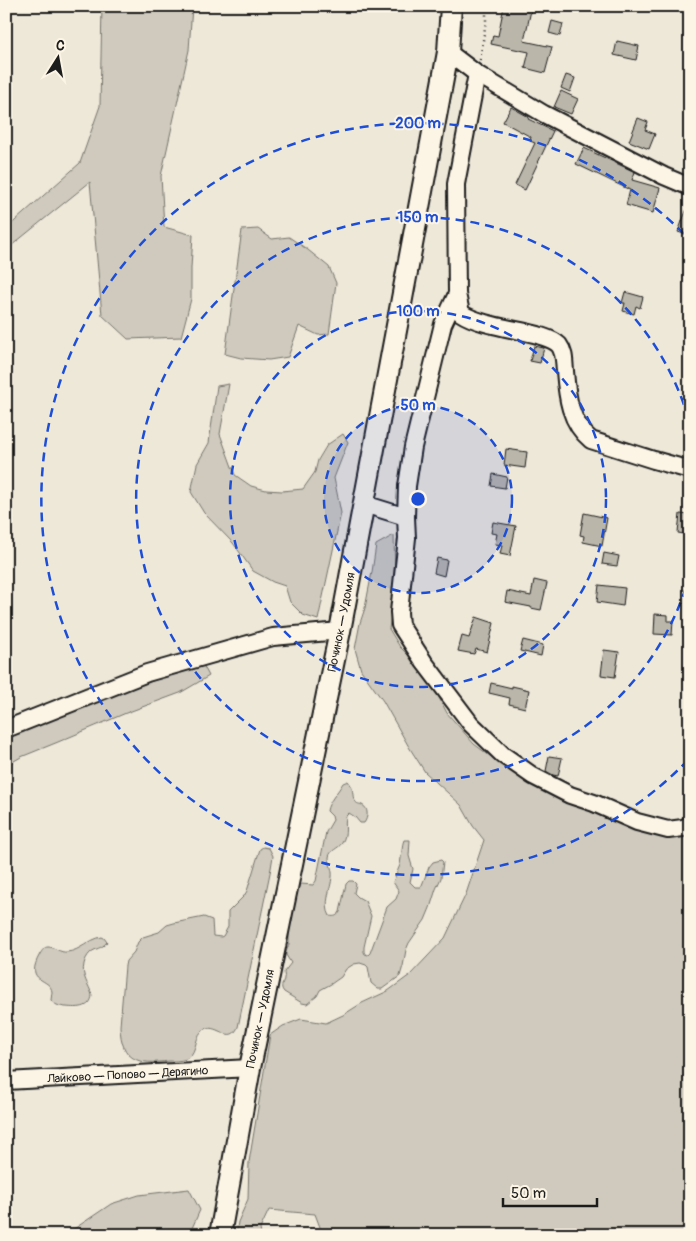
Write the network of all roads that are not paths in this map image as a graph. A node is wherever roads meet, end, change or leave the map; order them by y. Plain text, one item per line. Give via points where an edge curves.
1 (451, 6) edge
2 (448, 52) junction
3 (477, 74) junction
4 (690, 187) edge
5 (458, 294) junction
6 (690, 470) edge
7 (364, 504) junction
8 (406, 517) junction
9 (340, 631) junction
10 (6, 729) edge
11 (690, 825) edge
12 (250, 1068) junction
13 (6, 1081) edge
14 (220, 1235) edge

1 - 2 main road, Починок — Удомля
2 - 3 street
2 - 7 main road, Починок — Удомля
3 - 4 street via 544,114
3 - 5 street via 456,184
5 - 6 street via 462,313 469,318 552,339 558,345 563,352 566,389 573,416 584,435 591,440
5 - 8 street via 443,324 413,447
7 - 8 street
7 - 9 main road, Починок — Удомля
8 - 11 street via 400,625 471,724 503,755 533,776 570,795 637,822 668,830
9 - 10 street via 273,637 156,671
9 - 12 main road, Починок — Удомля
12 - 13 street, Лайково — Попово — Дерягино
12 - 14 main road, Починок — Удомля

